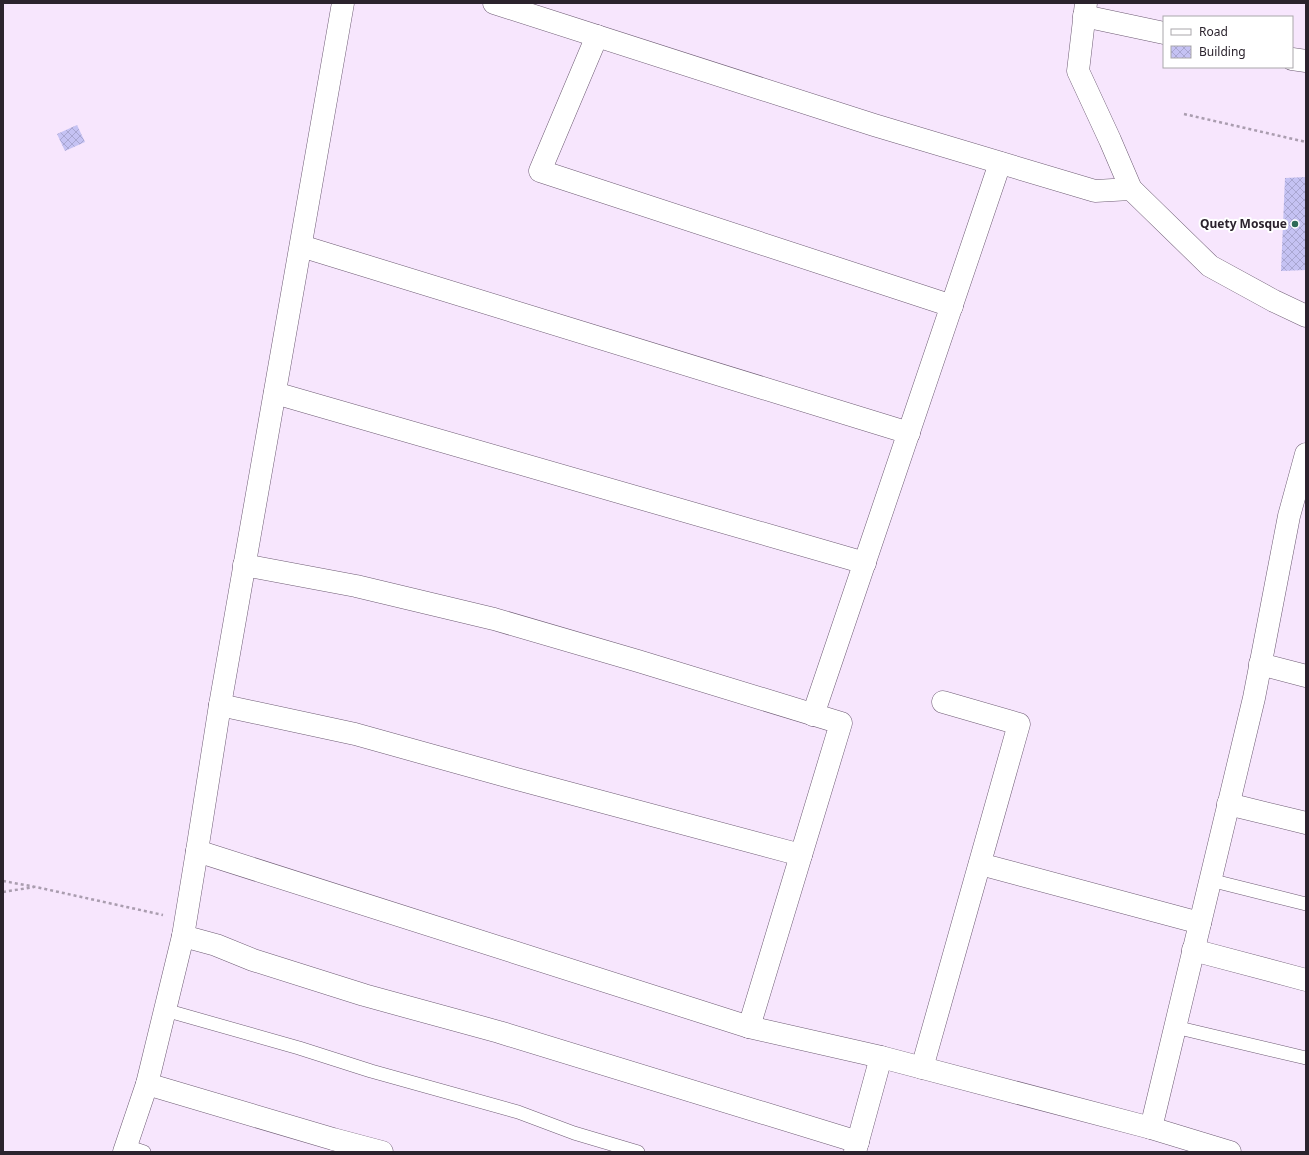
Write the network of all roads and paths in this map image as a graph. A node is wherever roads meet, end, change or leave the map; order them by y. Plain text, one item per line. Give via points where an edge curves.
1 (344, 3) edge
2 (494, 3) edge
3 (1085, 10) edge
4 (1163, 33) edge
5 (597, 36) junction
6 (1293, 59) edge
7 (1306, 62) edge
8 (1184, 114) dead end
9 (1306, 142) edge
10 (1000, 163) junction
11 (1131, 189) junction
12 (301, 246) junction
13 (952, 306) junction
14 (1306, 316) edge
15 (275, 393) junction
16 (909, 433) junction
17 (1306, 454) edge
18 (1297, 518) edge
19 (865, 563) junction
20 (244, 565) junction
21 (1260, 664) junction
22 (1306, 676) edge
23 (943, 702) dead end
24 (220, 705) junction
25 (814, 715) junction
26 (1228, 804) junction
27 (1306, 823) edge
28 (197, 851) junction
29 (801, 855) junction
30 (980, 864) junction
31 (1210, 880) junction
32 (3, 881) edge
33 (36, 887) junction
34 (3, 892) edge
35 (1306, 904) edge
36 (1200, 923) junction
37 (184, 928) junction
38 (1193, 950) junction
39 (1306, 980) edge
40 (165, 1010) junction
41 (749, 1027) junction
42 (1175, 1027) junction
43 (882, 1057) junction
44 (1306, 1058) edge
45 (922, 1068) junction
46 (147, 1084) junction
47 (1151, 1128) junction
48 (857, 1147) edge
49 (132, 1150) edge
50 (382, 1152) edge
51 (638, 1152) edge
52 (1230, 1152) edge

1 - 12 street
2 - 5 street
3 - 4 street
3 - 11 street via 1078,71
5 - 10 street
5 - 13 street via 540,171
6 - 7 street
8 - 9 path
10 - 11 street via 1095,191
10 - 13 street
11 - 14 street via 1210,266
12 - 15 street
12 - 16 street
13 - 16 street
15 - 19 street
15 - 20 street
16 - 19 street
17 - 18 street
18 - 21 street
19 - 25 street
20 - 24 street
20 - 25 street via 356,586 494,619
21 - 22 street
21 - 26 street
23 - 30 street via 1019,724
24 - 28 street
24 - 29 street via 355,734
25 - 29 street via 841,723
26 - 27 street
26 - 31 street
28 - 37 street
28 - 41 street
29 - 41 street
30 - 36 street
30 - 45 street
31 - 35 lane
31 - 36 street
32 - 33 path
33 - 34 path
33 - 37 path
36 - 38 street
37 - 40 street
37 - 48 street via 216,946 253,960 364,995 499,1032
38 - 39 street
38 - 42 street
40 - 46 street
40 - 51 lane via 518,1112 574,1133
41 - 43 street
42 - 44 lane
42 - 47 street
43 - 45 street
43 - 48 street
45 - 47 street
46 - 49 street
46 - 50 street
47 - 52 street

